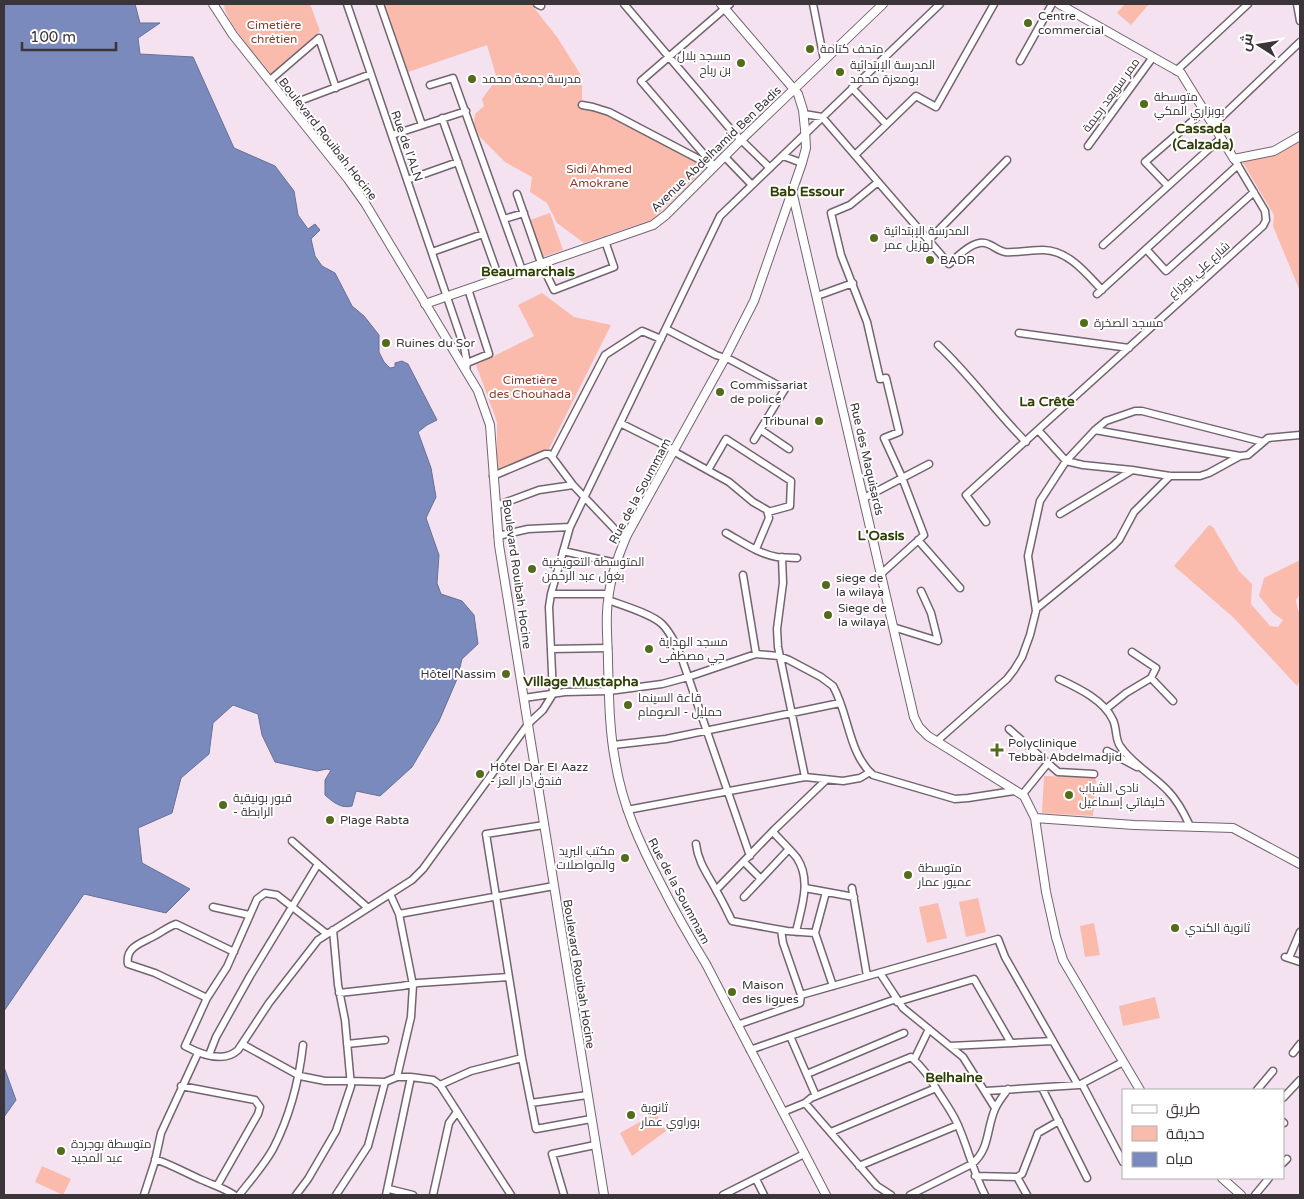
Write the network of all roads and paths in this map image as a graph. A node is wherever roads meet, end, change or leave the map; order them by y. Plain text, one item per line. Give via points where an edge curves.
1 (213, 4) edge
2 (347, 4) edge
3 (380, 4) edge
4 (624, 4) edge
5 (813, 4) edge
6 (883, 4) edge
7 (940, 4) edge
8 (994, 4) edge
9 (1052, 4) edge
10 (1059, 4) edge
11 (1248, 4) edge
12 (1296, 4) edge
13 (725, 5) edge
14 (1300, 21) edge
15 (1300, 42) edge
16 (670, 57) junction
17 (1153, 57) junction
18 (824, 60) junction
19 (1020, 61) dead end
20 (1176, 71) junction
21 (371, 74) junction
22 (270, 81) junction
23 (430, 85) dead end
24 (336, 88) junction
25 (852, 88) junction
26 (794, 89) junction
27 (289, 105) junction
28 (582, 106) dead end
29 (466, 111) junction
30 (1204, 111) junction
31 (804, 114) junction
32 (822, 117) junction
33 (442, 118) junction
34 (886, 124) junction
35 (422, 125) junction
36 (1212, 125) junction
37 (806, 133) junction
38 (392, 135) junction
39 (1300, 136) edge
40 (1221, 138) junction
41 (741, 140) junction
42 (1088, 146) dead end
43 (855, 154) junction
44 (724, 156) junction
45 (783, 156) junction
46 (1007, 160) dead end
47 (458, 162) junction
48 (1236, 162) junction
49 (802, 163) junction
50 (714, 166) junction
51 (770, 168) junction
52 (407, 180) junction
53 (878, 182) junction
54 (752, 185) junction
55 (1168, 186) junction
56 (792, 191) junction
57 (1254, 192) junction
58 (517, 194) dead end
59 (524, 213) junction
60 (504, 219) junction
61 (483, 234) junction
62 (605, 241) junction
63 (928, 241) junction
64 (1103, 245) dead end
65 (1146, 249) junction
66 (432, 252) junction
67 (541, 263) junction
68 (522, 270) junction
69 (499, 278) junction
70 (853, 283) junction
71 (468, 289) junction
72 (447, 296) junction
73 (817, 296) junction
74 (425, 304) junction
75 (666, 330) junction
76 (1019, 333) dead end
77 (661, 339) junction
78 (938, 345) dead end
79 (1129, 348) junction
80 (724, 358) junction
81 (466, 367) junction
82 (620, 424) junction
83 (761, 430) junction
84 (1038, 430) junction
85 (1095, 430) junction
86 (1300, 435) edge
87 (754, 440) dead end
88 (1026, 442) junction
89 (1263, 442) junction
90 (789, 449) dead end
91 (674, 451) junction
92 (1240, 456) junction
93 (552, 457) junction
94 (1066, 461) junction
95 (929, 464) dead end
96 (708, 470) junction
97 (1132, 470) junction
98 (494, 476) junction
99 (1170, 476) junction
100 (902, 478) junction
101 (573, 484) junction
102 (585, 497) junction
103 (864, 498) junction
104 (496, 506) junction
105 (768, 512) junction
106 (1060, 514) dead end
107 (986, 522) dead end
108 (570, 527) junction
109 (726, 533) dead end
110 (498, 536) junction
111 (625, 540) junction
112 (918, 540) junction
113 (756, 549) junction
114 (563, 550) junction
115 (782, 557) junction
116 (797, 558) dead end
117 (616, 563) junction
118 (882, 573) junction
119 (743, 574) dead end
120 (960, 588) dead end
121 (921, 592) dead end
122 (551, 594) junction
123 (608, 597) junction
124 (1036, 608) junction
125 (893, 627) junction
126 (608, 648) junction
127 (550, 649) junction
128 (1132, 652) dead end
129 (756, 654) junction
130 (779, 656) junction
131 (688, 677) junction
132 (1151, 678) junction
133 (1059, 679) dead end
134 (609, 691) junction
135 (553, 694) junction
136 (524, 698) junction
137 (1173, 702) dead end
138 (840, 703) junction
139 (1106, 709) junction
140 (790, 713) junction
141 (529, 723) junction
142 (1009, 729) dead end
143 (707, 731) junction
144 (937, 741) junction
145 (613, 745) junction
146 (1107, 751) dead end
147 (1048, 763) junction
148 (1143, 770) junction
149 (870, 772) junction
150 (1094, 774) dead end
151 (804, 777) junction
152 (826, 780) junction
153 (728, 791) junction
154 (1014, 791) junction
155 (1022, 795) junction
156 (627, 810) junction
157 (1035, 818) junction
158 (544, 824) junction
159 (1190, 826) junction
160 (773, 832) junction
161 (292, 841) dead end
162 (696, 844) dead end
163 (789, 849) junction
164 (750, 856) junction
165 (744, 862) junction
166 (318, 864) junction
167 (1300, 864) edge
168 (761, 879) junction
169 (554, 886) junction
170 (805, 888) junction
171 (852, 888) dead end
172 (716, 890) junction
173 (826, 892) junction
174 (390, 894) junction
175 (496, 896) junction
176 (744, 897) dead end
177 (854, 898) junction
178 (291, 906) junction
179 (213, 907) dead end
180 (368, 908) junction
181 (399, 914) junction
182 (249, 915) junction
183 (333, 930) junction
184 (781, 930) junction
185 (796, 932) junction
186 (1300, 932) edge
187 (327, 934) junction
188 (815, 934) junction
189 (234, 952) junction
190 (1300, 962) edge
191 (880, 973) junction
192 (866, 976) junction
193 (509, 977) junction
194 (413, 984) junction
195 (832, 986) junction
196 (339, 992) junction
197 (801, 995) junction
198 (207, 998) junction
199 (897, 1001) junction
200 (737, 1025) junction
201 (929, 1029) junction
202 (904, 1033) dead end
203 (790, 1036) junction
204 (385, 1040) dead end
205 (1053, 1042) junction
206 (1011, 1043) junction
207 (242, 1044) junction
208 (347, 1044) junction
209 (1300, 1044) edge
210 (303, 1045) dead end
211 (950, 1046) junction
212 (750, 1050) junction
213 (198, 1053) junction
214 (1293, 1053) dead end
215 (209, 1055) junction
216 (522, 1058) junction
217 (914, 1060) junction
218 (1123, 1062) junction
219 (1273, 1070) dead end
220 (807, 1074) junction
221 (300, 1076) junction
222 (397, 1077) junction
223 (411, 1077) junction
224 (1300, 1081) edge
225 (350, 1082) junction
226 (384, 1082) junction
227 (440, 1085) junction
228 (1080, 1085) junction
229 (181, 1086) junction
230 (936, 1088) junction
231 (1042, 1088) junction
232 (1008, 1089) junction
233 (1139, 1089) edge
234 (1259, 1089) edge
235 (986, 1091) junction
236 (587, 1096) junction
237 (816, 1096) junction
238 (1284, 1097) edge
239 (531, 1103) junction
240 (805, 1103) junction
241 (995, 1108) junction
242 (457, 1112) junction
243 (783, 1112) junction
244 (591, 1119) junction
245 (1058, 1121) junction
246 (958, 1125) junction
247 (831, 1132) junction
248 (595, 1146) junction
249 (804, 1154) junction
250 (155, 1159) junction
251 (1122, 1160) edge
252 (972, 1164) junction
253 (859, 1166) junction
254 (975, 1176) junction
255 (1017, 1177) junction
256 (1087, 1178) dead end
257 (756, 1179) junction
258 (1223, 1179) edge
259 (1268, 1179) edge
260 (218, 1186) junction
261 (387, 1192) edge
262 (144, 1195) edge
263 (234, 1195) edge
264 (239, 1195) edge
265 (296, 1195) edge
266 (336, 1195) edge
267 (412, 1195) edge
268 (433, 1195) edge
269 (511, 1195) edge
270 (564, 1195) edge
271 (604, 1195) edge
272 (722, 1195) edge
273 (764, 1195) edge
274 (826, 1195) edge
275 (891, 1195) edge
276 (910, 1195) edge
277 (985, 1195) edge
278 (1027, 1195) edge
279 (1241, 1195) edge
280 (1255, 1195) edge

1 - 22 main road, Boulevard Rouibah Hocine via 225,25
2 - 21 street, Rue de l'ALN
3 - 35 street
4 - 16 street
5 - 18 street
6 - 18 main road, Avenue Abdelhamid Ben Badis
7 - 25 street
8 - 34 street via 936,107 916,96
9 - 19 street
10 - 17 main road
11 - 20 street
12 - 14 street
13 - 16 street
13 - 26 main road, Rue de la Soummam
15 - 36 street
16 - 41 street
16 - 50 street via 641,80
17 - 20 main road
17 - 42 street, ممر سويعد رحيمة
18 - 26 main road, Avenue Abdelhamid Ben Badis
20 - 30 main road via 1181,73
21 - 24 street
21 - 38 street, Rue de l'ALN
22 - 24 street via 319,38
22 - 27 main road, Boulevard Rouibah Hocine
23 - 29 street via 453,78
24 - 27 street
25 - 32 street
25 - 34 street
26 - 31 main road, Rue de la Soummam
26 - 41 main road, Avenue Abdelhamid Ben Badis
27 - 74 main road, Boulevard Rouibah Hocine via 354,187
28 - 50 street via 609,112
29 - 33 street
29 - 60 street
30 - 36 main road
30 - 55 street via 1145,162
31 - 32 street
31 - 37 main road, Rue de la Soummam
32 - 37 street
32 - 43 street
33 - 35 street
33 - 47 street
34 - 43 street
35 - 38 street
36 - 40 main road
37 - 45 street
37 - 49 main road, Rue de la Soummam
38 - 52 street, Rue de l'ALN
39 - 48 main road via 1274,151
40 - 48 main road
40 - 55 street
41 - 44 main road, Avenue Abdelhamid Ben Badis
41 - 51 street
43 - 53 street
44 - 50 main road, Avenue Abdelhamid Ben Badis
44 - 54 street
45 - 49 street
45 - 51 street
46 - 63 street
47 - 52 street
47 - 61 street
48 - 57 street
48 - 65 street
49 - 56 main road, Rue de la Soummam
50 - 62 main road, Avenue Abdelhamid Ben Badis via 653,225
51 - 54 street
52 - 66 street, Rue de l'ALN
53 - 63 street
53 - 70 street via 850,206 831,213 841,256
54 - 75 street via 720,216
55 - 64 street
56 - 73 main road, Rue des Maquisards
56 - 80 main road, Rue de la Soummam via 754,301
57 - 65 street via 1166,271
57 - 79 street, شارع علي بوذراع via 1265,211 1266,220 1258,232
58 - 59 street
59 - 60 street
59 - 67 street
60 - 68 street
61 - 66 street
61 - 69 street
62 - 67 main road, Avenue Abdelhamid Ben Badis
62 - 67 street via 614,267 554,290
63 - 65 street via 948,264 982,243 1006,252 1054,251 1074,263 1099,292
66 - 72 street, Rue de l'ALN
67 - 68 main road, Avenue Abdelhamid Ben Badis
68 - 69 main road, Avenue Abdelhamid Ben Badis
69 - 71 main road, Avenue Abdelhamid Ben Badis
70 - 73 street
70 - 100 street via 867,322 880,379 886,378 895,412 899,432 884,438
71 - 72 main road, Avenue Abdelhamid Ben Badis
71 - 81 street via 489,354
72 - 74 main road, Avenue Abdelhamid Ben Badis
72 - 81 street, Rue de l'ALN via 464,347
73 - 103 main road, Rue des Maquisards
74 - 81 main road, Boulevard Rouibah Hocine
75 - 77 street
75 - 80 street
76 - 79 street
77 - 82 street
77 - 93 street via 642,331 605,355
78 - 88 street
79 - 84 street, شارع علي بوذراع
80 - 83 street via 785,389
80 - 91 main road, Rue de la Soummam
81 - 98 main road, Boulevard Rouibah Hocine via 490,425
82 - 91 street
82 - 102 street
83 - 87 street
83 - 90 street
84 - 88 street, شارع علي بوذراع
84 - 94 street
85 - 89 street via 1106,421 1142,411
85 - 92 street
85 - 94 street
86 - 89 street via 1268,438
88 - 107 street, شارع علي بوذراع via 966,495
89 - 92 street via 1248,455
91 - 96 street
91 - 111 main road, Rue de la Soummam
92 - 99 street via 1200,476
93 - 98 street via 545,454
93 - 101 street
94 - 97 street
94 - 124 street via 1040,501 1028,550
95 - 100 street
96 - 105 street
96 - 105 street via 726,439 791,482 790,506
97 - 99 street
97 - 106 street
98 - 104 main road, Boulevard Rouibah Hocine
99 - 124 street via 1134,512 1119,540
100 - 103 street
100 - 112 street via 924,535
101 - 102 street
101 - 104 street via 539,490
102 - 108 street
102 - 111 street
103 - 118 main road, Rue des Maquisards
104 - 110 main road, Boulevard Rouibah Hocine
105 - 113 street via 769,518
108 - 110 street via 528,529
108 - 114 street
109 - 113 street
110 - 136 main road, Boulevard Rouibah Hocine
111 - 117 main road, Rue de la Soummam
112 - 118 street
112 - 120 street
113 - 115 street
114 - 117 street
114 - 122 street
115 - 116 street
115 - 130 street via 783,583 777,635
117 - 123 main road, Rue de la Soummam
118 - 125 main road, Rue des Maquisards
119 - 129 street
121 - 125 street via 938,641
122 - 123 street
122 - 127 street
123 - 126 main road, Rue de la Soummam
123 - 131 street via 661,622 674,642
124 - 144 street via 1030,635 1014,670
125 - 144 main road, Rue des Maquisards via 914,717 923,732
126 - 127 street
126 - 134 main road, Rue de la Soummam
127 - 135 street
128 - 132 street via 1156,668
129 - 130 street
129 - 131 street
130 - 138 street via 828,681
130 - 140 street
131 - 134 street
131 - 143 street
132 - 137 street
132 - 139 street
133 - 139 street
134 - 135 street
134 - 145 main road, Rue de la Soummam
135 - 136 street
135 - 141 street
136 - 141 main road, Boulevard Rouibah Hocine
138 - 140 street
138 - 149 street via 857,752
139 - 148 street via 1114,720 1118,745
140 - 143 street
140 - 151 street
141 - 158 main road, Boulevard Rouibah Hocine
141 - 174 street via 423,869
142 - 147 street
143 - 145 street
143 - 153 street
144 - 154 main road, Rue des Maquisards
145 - 156 main road, Rue de la Soummam
146 - 148 street
147 - 150 street via 1058,772
147 - 155 street
148 - 159 street via 1168,791
149 - 152 street via 860,778
149 - 154 street via 877,777 955,799
151 - 152 street
151 - 153 street
152 - 160 street
153 - 156 street
153 - 164 street
154 - 155 main road, Rue des Maquisards
155 - 157 main road
156 - 200 main road, Rue de la Soummam via 642,848
157 - 159 main road
157 - 218 main road via 1046,892 1063,960
158 - 169 main road, Boulevard Rouibah Hocine
158 - 175 street via 486,834
159 - 167 main road via 1233,828
160 - 163 street
160 - 164 street
161 - 166 street
162 - 172 street via 697,853
163 - 168 street
163 - 170 street via 802,870
164 - 165 street
165 - 168 street
165 - 172 street
166 - 178 street
166 - 180 street
168 - 176 street
169 - 175 street
169 - 236 main road, Boulevard Rouibah Hocine
170 - 173 street
170 - 185 street
171 - 177 street
172 - 184 street via 732,921
173 - 177 street
173 - 188 street
174 - 180 street
174 - 181 street
175 - 181 street
175 - 193 street
177 - 192 street
178 - 182 street via 274,894 265,893 259,896
178 - 187 street
178 - 215 street
179 - 182 street
180 - 183 street
181 - 194 street
182 - 189 street
183 - 187 street
183 - 196 street
184 - 185 street
184 - 197 street
185 - 188 street
186 - 190 street via 1287,958
187 - 207 street via 318,940 269,1002
188 - 195 street
189 - 198 street
189 - 198 street via 176,924 133,947 127,957 128,964
191 - 192 street
191 - 199 street
191 - 205 street via 998,939
192 - 195 street
193 - 194 street
193 - 216 street
194 - 196 street
194 - 222 street via 410,1017
195 - 197 street
196 - 208 street
197 - 200 street via 800,1003
198 - 213 street via 185,1046
199 - 201 street
199 - 203 street
199 - 206 street via 974,979
200 - 212 main road, Rue de la Soummam
201 - 211 street
201 - 217 street
202 - 220 street
203 - 212 street
203 - 220 street
204 - 208 street
205 - 206 street
205 - 228 street
206 - 211 street
207 - 215 street via 230,1056
207 - 221 street
208 - 225 street
209 - 214 street
210 - 221 street
211 - 235 street via 964,1057
212 - 243 main road, Rue de la Soummam
213 - 215 street
213 - 229 street
216 - 227 street via 471,1071
216 - 239 street
217 - 230 street
217 - 237 street via 911,1057
218 - 228 street
218 - 233 main road
219 - 234 street
220 - 237 street
221 - 225 street
221 - 264 street via 273,1150
222 - 223 street
222 - 226 street
223 - 227 street via 433,1080
223 - 261 street
224 - 238 street
225 - 226 street
225 - 265 street via 336,1131
226 - 266 street via 368,1146
227 - 242 street
228 - 231 street
228 - 251 street
229 - 250 street via 161,1133
229 - 260 street via 255,1100 260,1107
230 - 246 street
230 - 247 street
231 - 232 street
231 - 245 street
232 - 235 street
232 - 241 street
235 - 241 street
236 - 239 street
236 - 244 main road, Boulevard Rouibah Hocine
237 - 240 street
239 - 244 street via 536,1129
240 - 243 street
240 - 247 street
241 - 252 street via 984,1151
242 - 268 street via 449,1123
242 - 269 street
243 - 249 main road, Rue de la Soummam
244 - 248 main road, Boulevard Rouibah Hocine
245 - 255 street via 1038,1133 1022,1174
245 - 256 street
246 - 252 street
246 - 253 street
247 - 253 street
248 - 270 street via 552,1154
248 - 271 main road, Boulevard Rouibah Hocine
249 - 257 street
249 - 274 main road, Rue de la Soummam
250 - 260 street
250 - 262 street
252 - 254 street
252 - 276 street
253 - 275 street via 877,1186
254 - 255 street
254 - 277 street
255 - 278 street
257 - 272 street
257 - 273 street
258 - 279 main road
259 - 280 street
260 - 263 street
261 - 267 street

